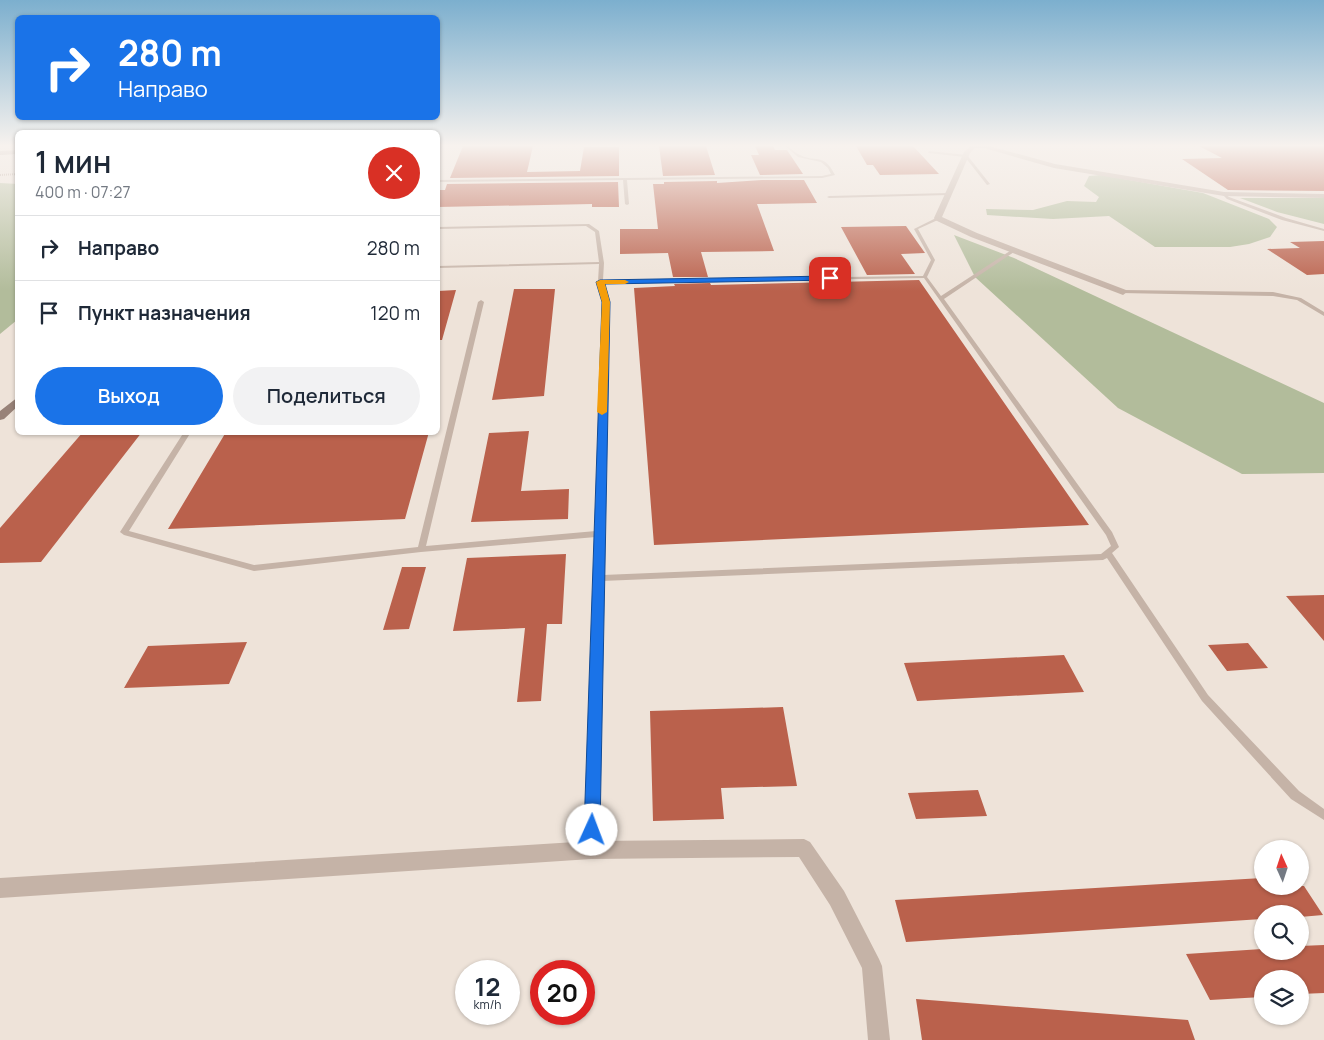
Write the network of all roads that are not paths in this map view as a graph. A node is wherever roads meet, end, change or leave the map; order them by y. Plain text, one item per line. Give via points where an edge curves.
1 (948, 194) edge
2 (1224, 194) edge
3 (626, 195) edge
4 (927, 195) edge
5 (1251, 195) edge
6 (1324, 196) edge
7 (829, 197) dead end
8 (627, 204) dead end
9 (938, 218) junction
10 (440, 228) edge
11 (1324, 230) edge
12 (1014, 250) junction
13 (602, 263) junction
14 (440, 267) edge
15 (925, 277) junction
16 (600, 282) junction
17 (1123, 292) joint
18 (941, 299) junction
19 (482, 302) dead end
20 (1324, 314) edge
21 (15, 403) edge
22 (0, 417) edge
23 (186, 435) edge
24 (598, 534) junction
25 (421, 549) junction
26 (1108, 553) junction
27 (599, 578) junction
28 (1324, 815) edge
29 (591, 850) junction
30 (0, 888) edge
31 (879, 1040) edge

1 - 9 street
2 - 11 lane via 1284,219
3 - 8 lane
4 - 7 lane
5 - 6 street
9 - 12 street
9 - 15 lane via 916,229 933,260
10 - 13 lane via 587,225 597,231
12 - 17 street
12 - 18 lane
13 - 14 lane
13 - 16 lane
15 - 16 lane
15 - 18 lane
16 - 24 lane via 606,302
17 - 20 lane via 1273,294 1299,298
18 - 26 lane via 1109,534 1115,547
19 - 25 lane
21 - 22 main road
23 - 25 lane via 124,532 254,568
24 - 25 lane
24 - 27 lane
26 - 27 lane via 1103,557
26 - 28 lane via 1206,698 1295,795
27 - 29 lane
29 - 30 street
29 - 31 street via 804,848 837,898 872,966

